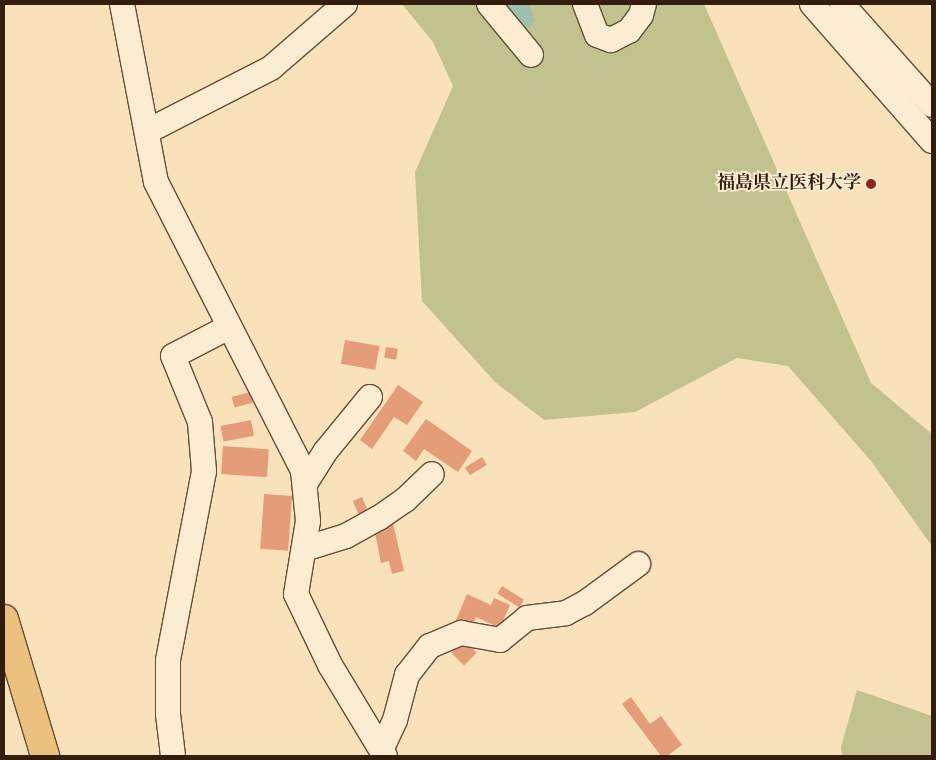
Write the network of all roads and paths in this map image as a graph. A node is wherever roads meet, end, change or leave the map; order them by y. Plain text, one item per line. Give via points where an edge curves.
1 (122, 4) edge
2 (345, 4) edge
3 (489, 4) edge
4 (585, 4) edge
5 (644, 4) edge
6 (812, 4) edge
7 (816, 4) edge
8 (849, 6) edge
9 (531, 55) dead end
10 (901, 105) junction
11 (932, 105) edge
12 (148, 131) junction
13 (932, 142) edge
14 (229, 327) junction
15 (370, 397) dead end
16 (432, 474) dead end
17 (305, 484) junction
18 (304, 549) junction
19 (638, 564) dead end
20 (4, 619) edge
21 (383, 752) edge
22 (45, 756) edge
23 (173, 756) edge

1 - 12 street
2 - 12 street via 271,68
3 - 9 street
4 - 5 street via 597,35 611,40 630,31
6 - 10 street
7 - 8 street
8 - 10 street via 847,33 899,96
8 - 11 street
10 - 13 street
12 - 14 street via 156,182
14 - 17 street via 278,418 303,471
14 - 23 street via 173,356 200,422 204,471 168,660 168,714
15 - 17 street via 325,452
16 - 18 street via 405,500 379,518 346,536
17 - 18 street via 308,522
18 - 21 street via 296,594 330,664
19 - 21 street via 585,603 566,613 527,618 500,640 462,633 430,646 407,676
20 - 22 highway

